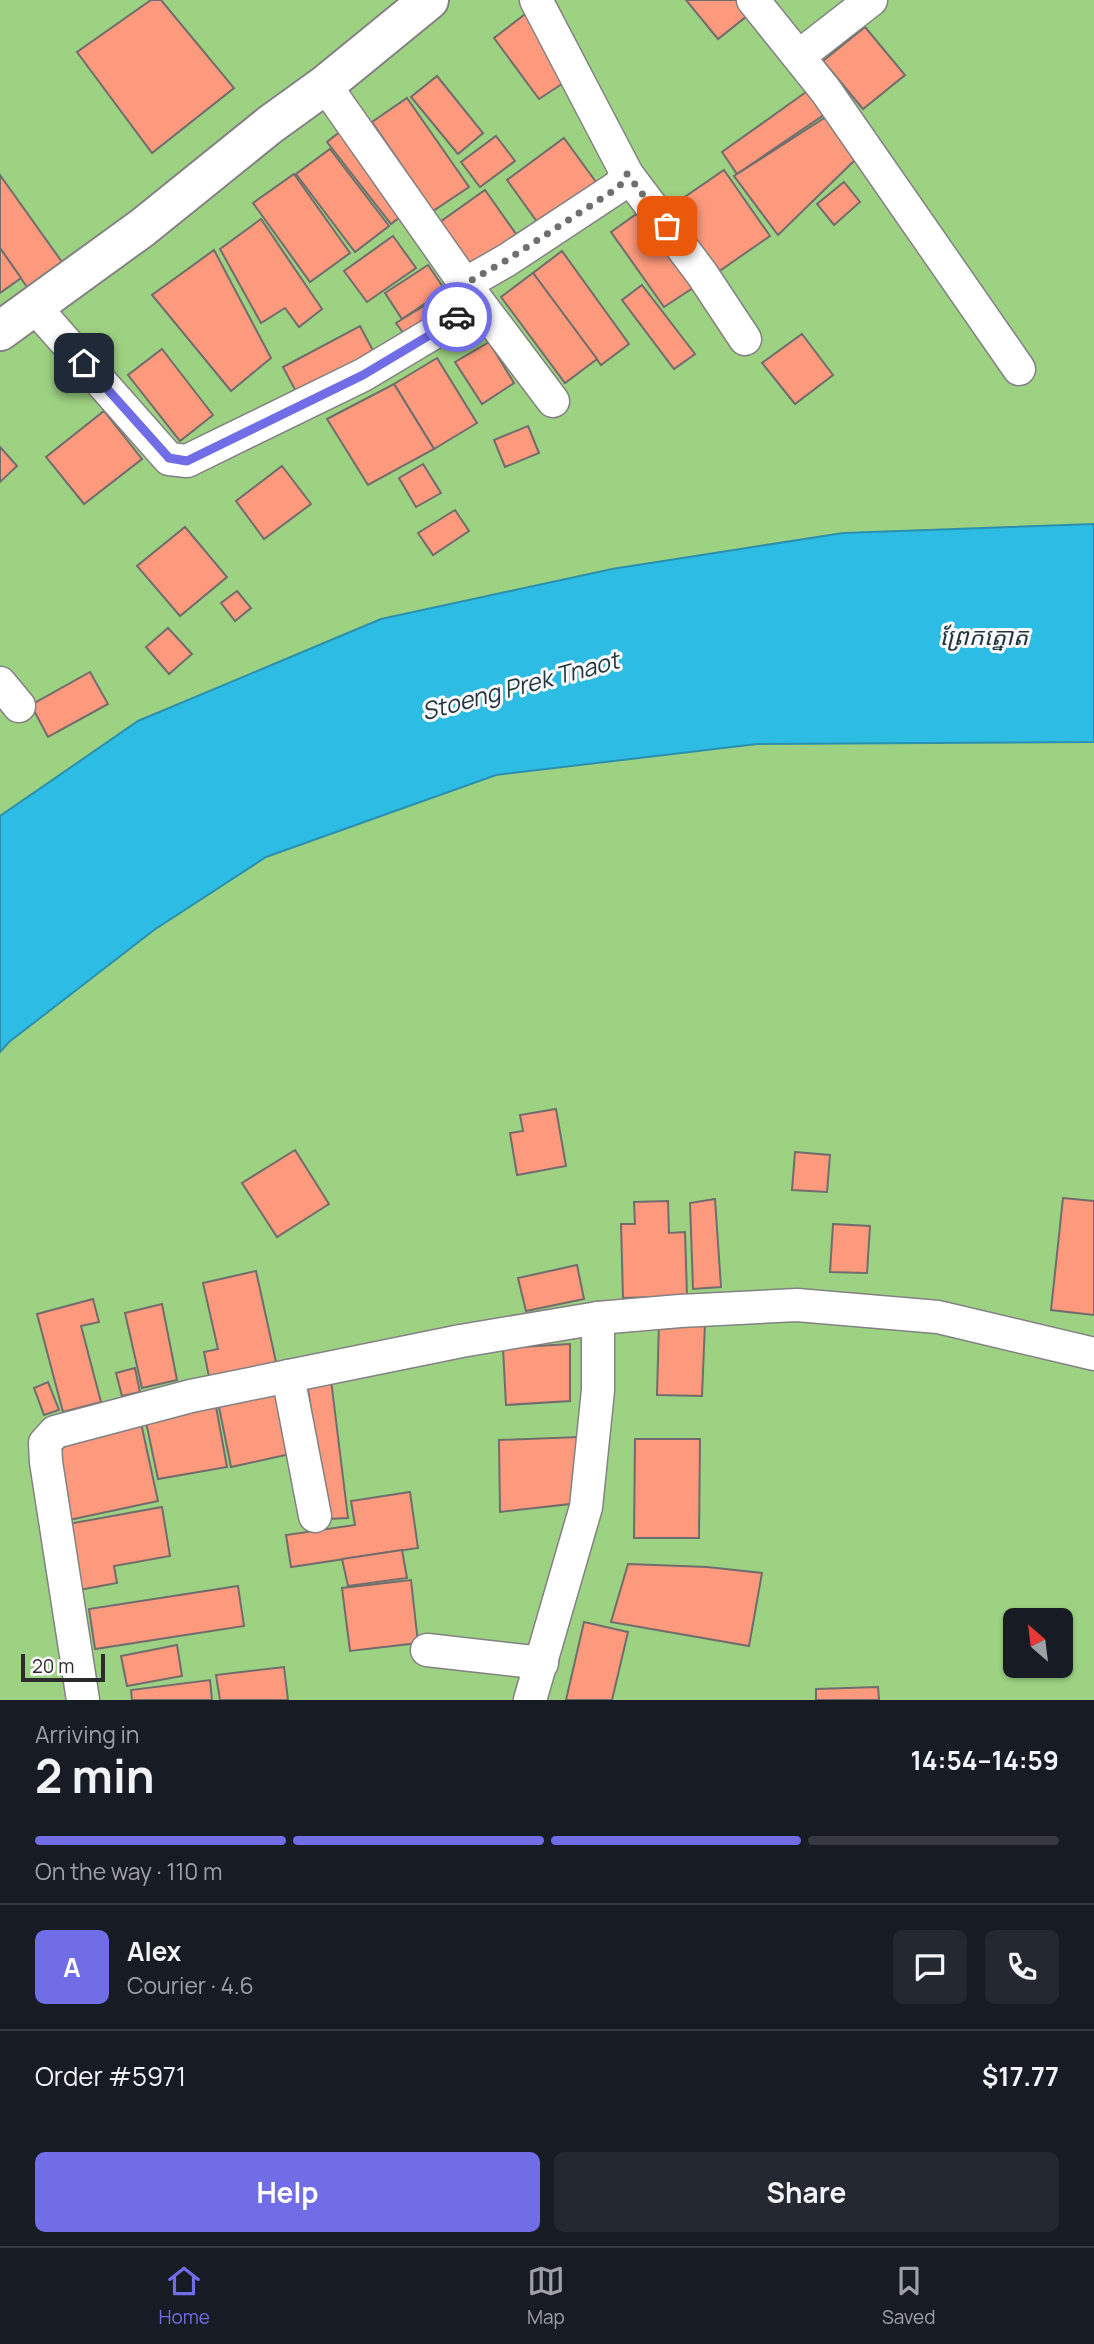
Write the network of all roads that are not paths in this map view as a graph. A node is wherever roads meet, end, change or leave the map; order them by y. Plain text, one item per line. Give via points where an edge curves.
1 (429, 0) edge
2 (536, 0) edge
3 (752, 0) edge
4 (872, 0) edge
5 (799, 56) junction
6 (325, 85) junction
7 (627, 174) junction
8 (470, 290) junction
9 (33, 305) junction
10 (0, 331) edge
11 (745, 339) dead end
12 (1019, 369) dead end
13 (553, 401) dead end
14 (598, 1318) junction
15 (1094, 1354) edge
16 (288, 1376) junction
17 (315, 1516) dead end
18 (427, 1650) dead end
19 (542, 1663) junction
20 (83, 1700) edge
21 (530, 1700) edge

1 - 6 main road
2 - 7 street
3 - 5 street
4 - 5 street
5 - 12 street
6 - 8 street
6 - 9 main road via 142,228
7 - 8 street via 619,187 507,260
7 - 11 street
8 - 9 street via 450,323 363,375 187,461 169,458
8 - 13 street
9 - 10 main road
14 - 15 street via 797,1305 938,1317
14 - 16 street
14 - 19 street via 598,1390 586,1507
16 - 17 street
16 - 20 street via 86,1422 55,1432 45,1443
18 - 19 street
19 - 21 street

